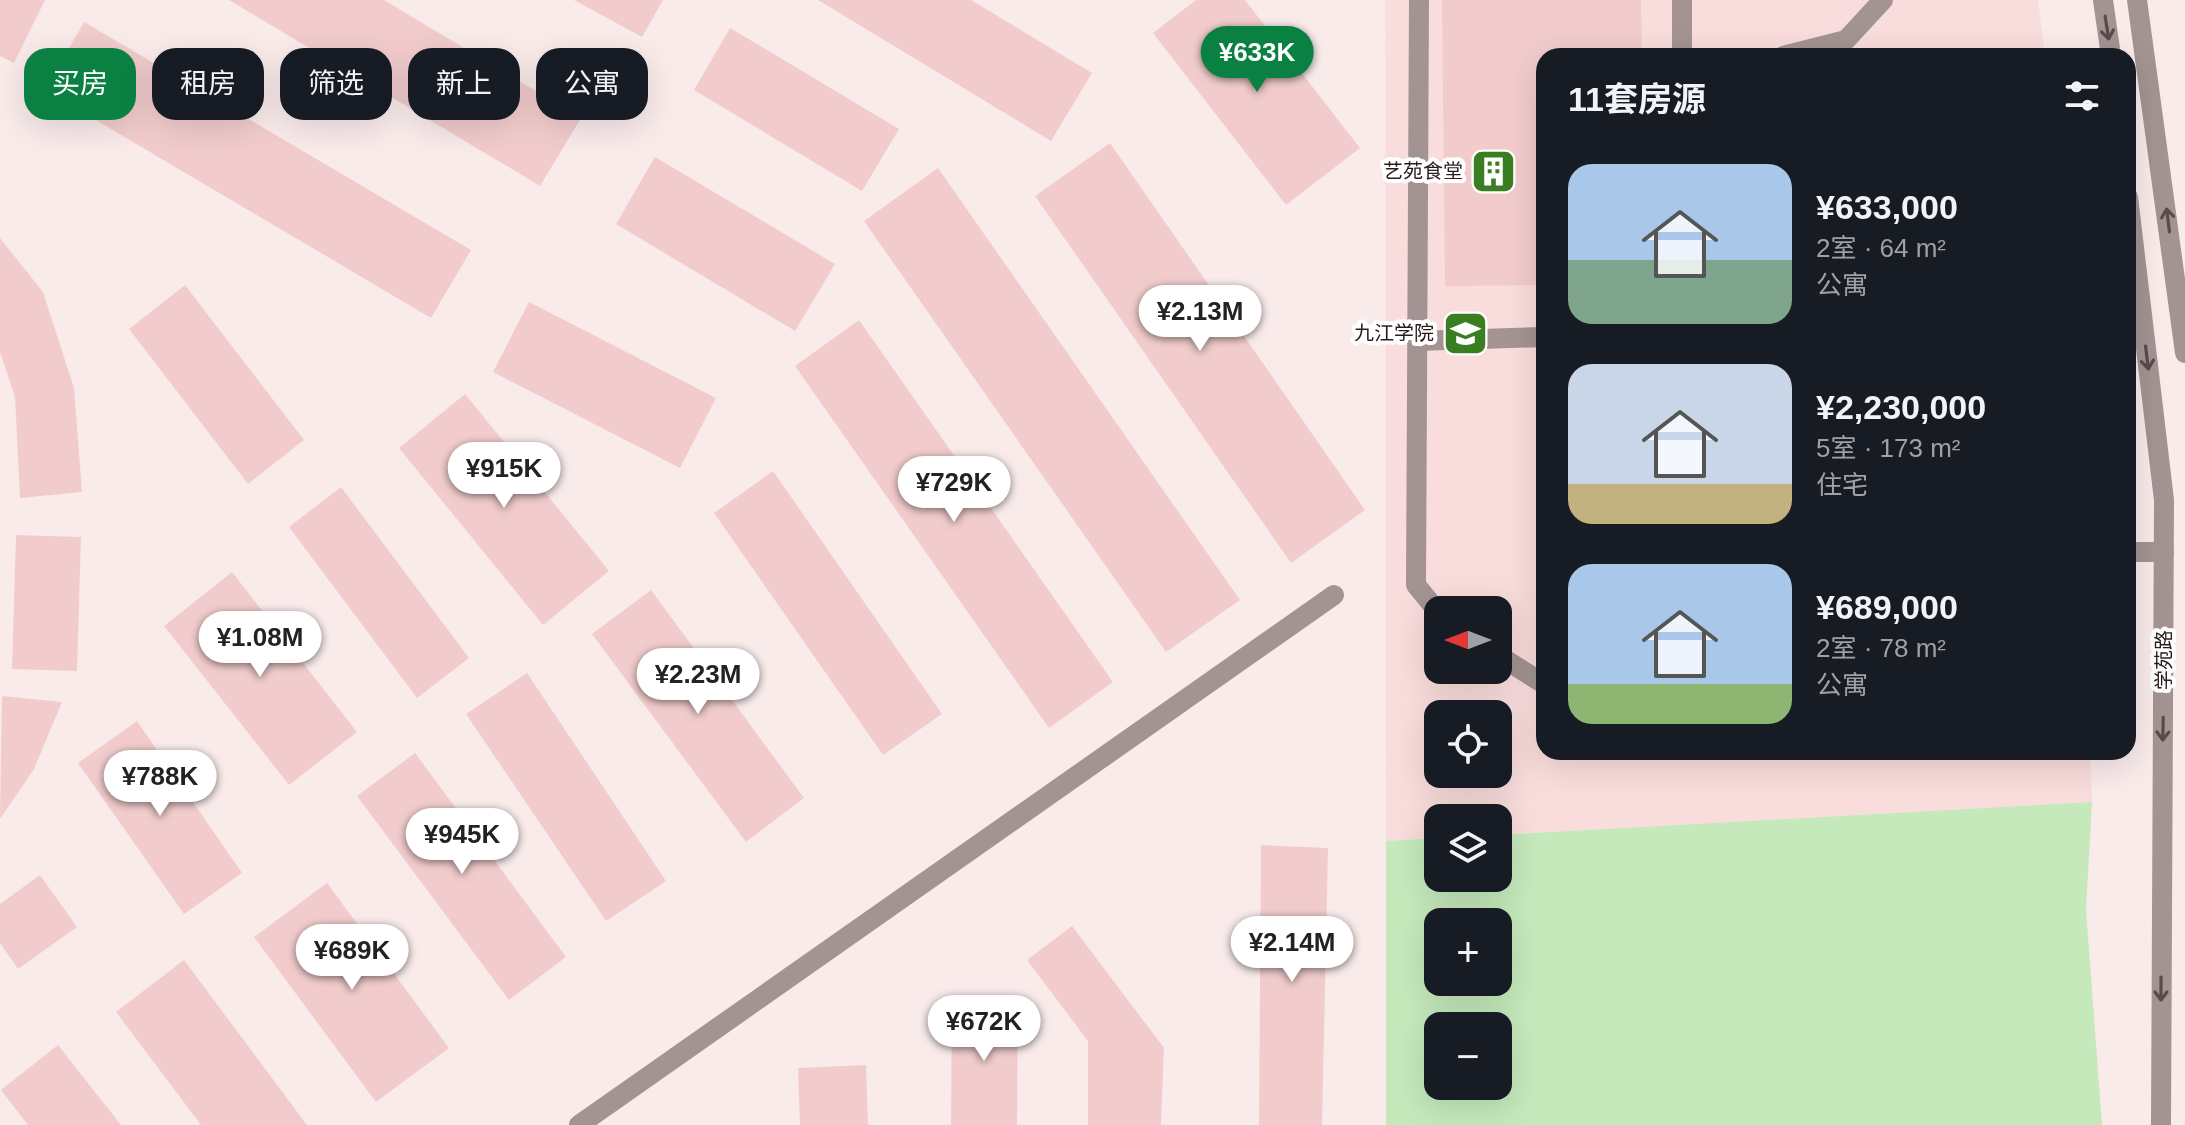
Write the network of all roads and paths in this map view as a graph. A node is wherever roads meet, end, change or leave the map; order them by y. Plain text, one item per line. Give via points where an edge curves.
1 (1419, 0) edge
2 (1682, 0) edge
3 (1883, 0) edge
4 (2103, 0) edge
5 (2137, 0) edge
6 (1682, 48) edge
7 (1814, 48) edge
8 (2110, 48) edge
9 (2136, 264) edge
10 (1536, 337) edge
11 (1417, 341) junction
12 (2185, 353) edge
13 (2136, 552) edge
14 (2164, 552) junction
15 (1334, 595) dead end
16 (1425, 596) edge
17 (1512, 664) edge
18 (1536, 679) edge
19 (579, 1125) edge
20 (2161, 1125) edge

1 - 11 street
2 - 6 street
3 - 7 street via 1846,40
4 -> 8 street
12 -> 5 street
9 -> 14 street, 学苑路 via 2164,500
10 - 11 street
11 - 16 street via 1416,585
13 - 14 street
14 -> 20 street, 学苑路
15 - 19 street
17 - 18 street

